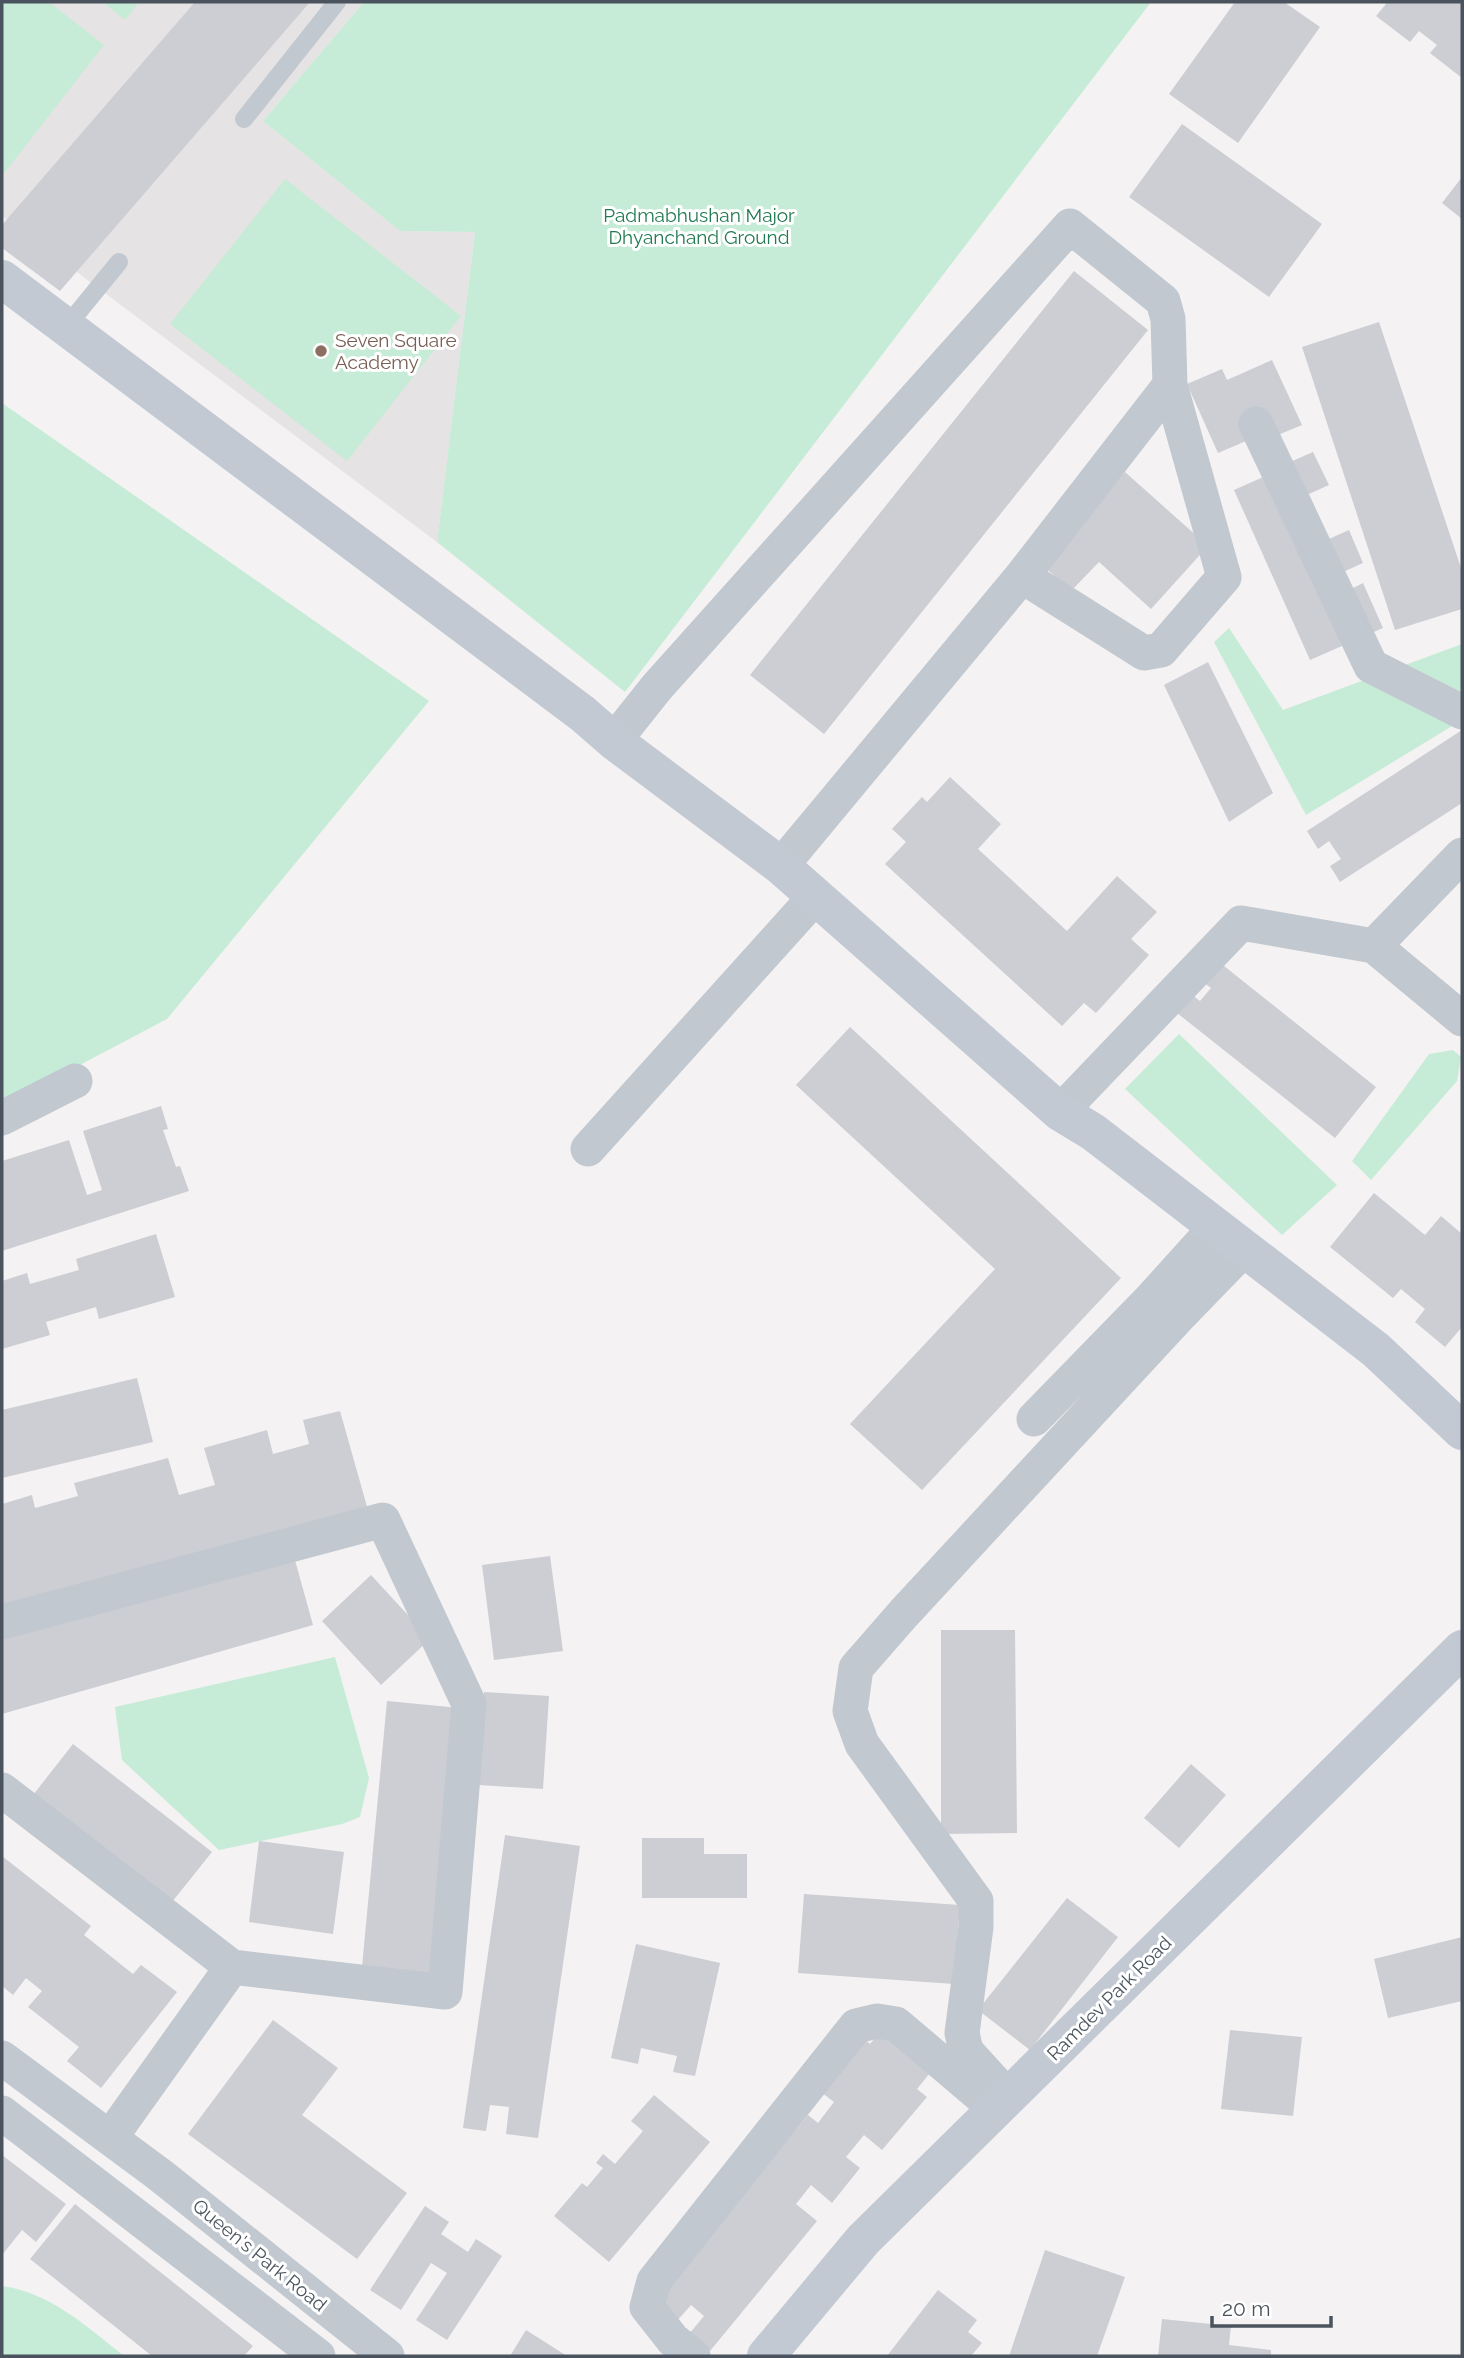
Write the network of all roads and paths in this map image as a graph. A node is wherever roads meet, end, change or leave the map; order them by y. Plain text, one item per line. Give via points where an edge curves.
1 (337, 2) edge
2 (244, 119) dead end
3 (120, 262) dead end
4 (2, 279) edge
5 (66, 327) junction
6 (1170, 385) junction
7 (1256, 424) dead end
8 (1022, 576) junction
9 (1462, 712) edge
10 (614, 741) junction
11 (1462, 855) edge
12 (780, 866) junction
13 (815, 897) junction
14 (1374, 946) junction
15 (1462, 1020) edge
16 (75, 1081) dead end
17 (1060, 1112) junction
18 (2, 1118) edge
19 (588, 1149) dead end
20 (1230, 1238) junction
21 (1034, 1419) dead end
22 (1462, 1431) edge
23 (2, 1622) edge
24 (1462, 1650) edge
25 (2, 1790) edge
26 (232, 1967) junction
27 (2, 2058) edge
28 (1002, 2103) junction
29 (2, 2113) edge
30 (121, 2146) junction
31 (104, 2192) junction
32 (318, 2356) edge
33 (387, 2356) edge
34 (692, 2356) edge
35 (766, 2356) edge

1 - 2 lane
3 - 5 lane
4 - 5 street
5 - 10 street
6 - 8 street
6 - 8 street via 1224,577 1161,650 1144,653
6 - 10 street via 1163,301 1070,226 657,687
7 - 9 street via 1371,666
8 - 12 street
10 - 12 street
11 - 14 street
12 - 13 street
13 - 17 street
13 - 19 street
14 - 15 street
14 - 17 street via 1241,923
16 - 18 street
17 - 20 street via 1093,1132
20 - 21 street via 1150,1300
20 - 22 street via 1376,1350
20 - 28 street via 1178,1317 856,1668 850,1711 862,1744 976,1901 962,2033 966,2051
23 - 26 street via 383,1520 469,1704 445,1992
24 - 28 street, Ramdev Park Road
25 - 26 street
26 - 30 street
27 - 30 street, Queen's Park Road
28 - 34 street via 896,2024 877,2021 856,2026 654,2281 647,2307
28 - 35 street, Ramdev Park Road via 863,2240
29 - 31 street
30 - 31 street
30 - 33 street, Queen's Park Road
31 - 32 street

